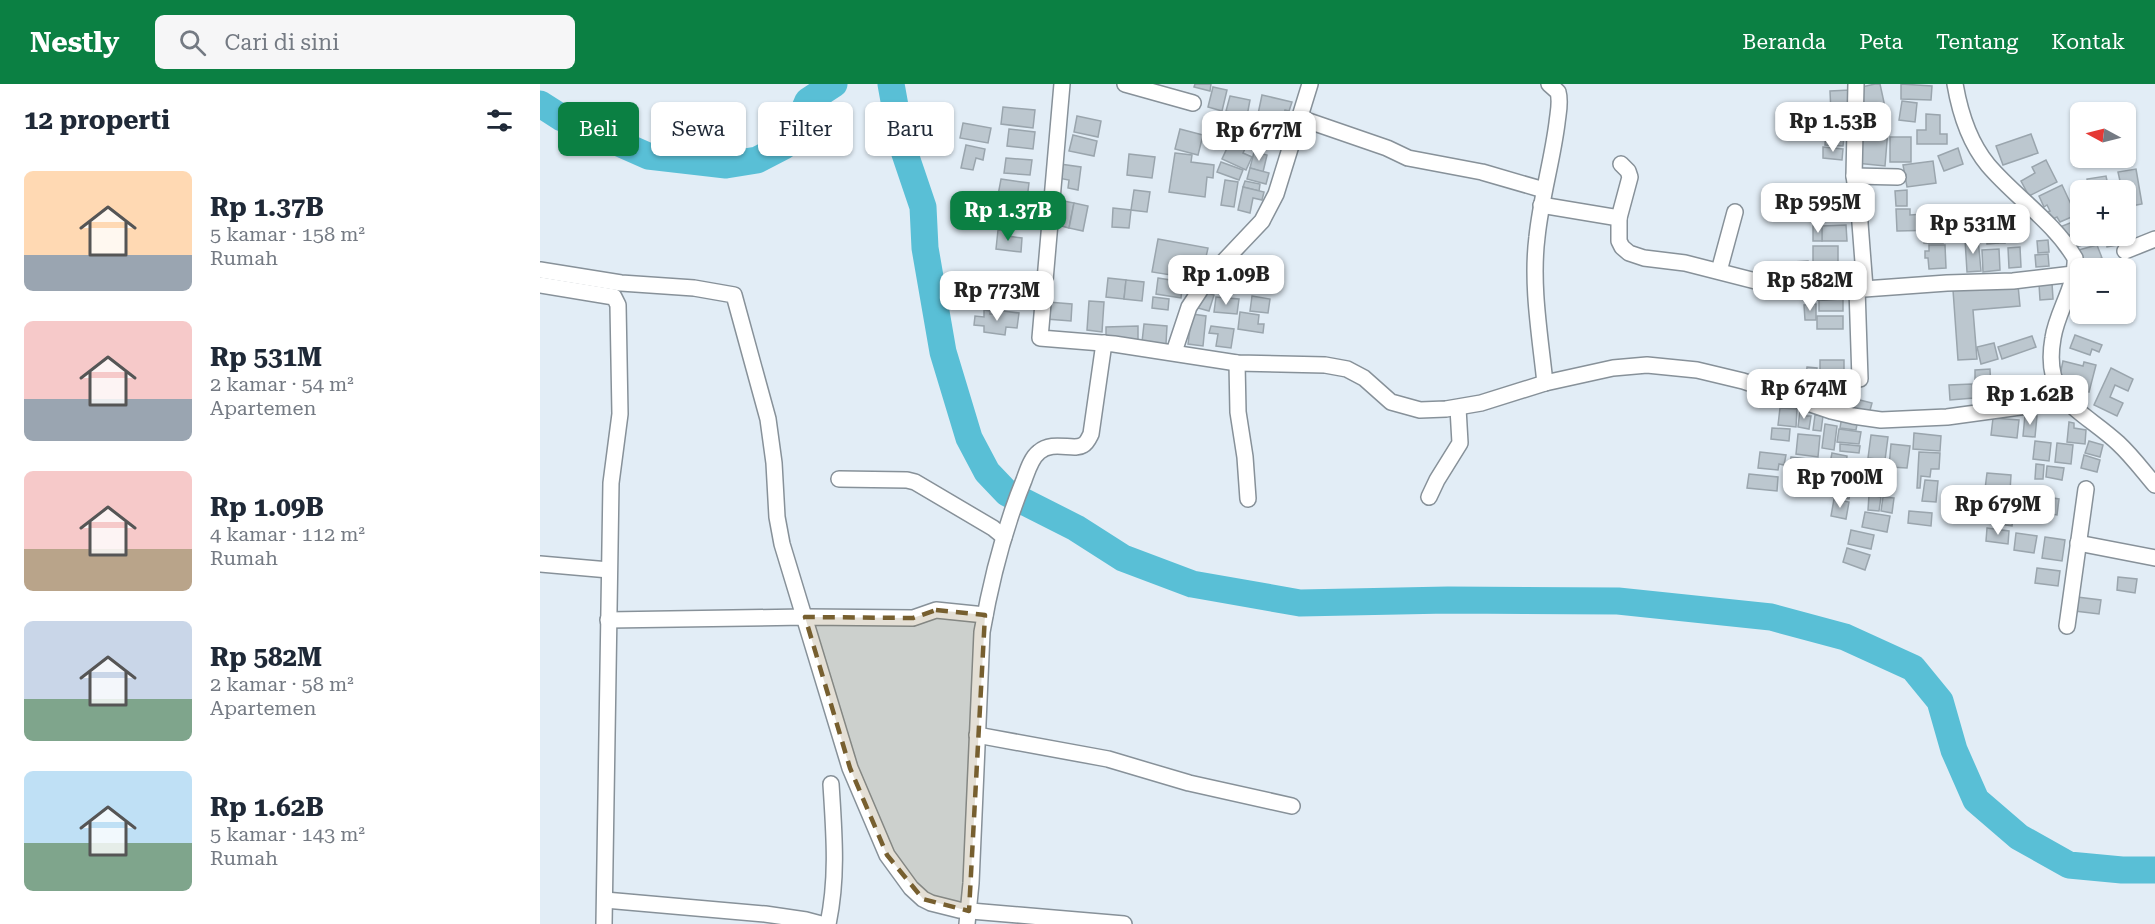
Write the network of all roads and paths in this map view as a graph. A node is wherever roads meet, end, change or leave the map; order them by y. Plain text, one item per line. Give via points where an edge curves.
1 (1062, 84) edge
2 (1125, 84) edge
3 (1310, 84) edge
4 (1549, 84) edge
5 (1856, 84) edge
6 (1955, 84) edge
7 (1193, 103) dead end
8 (1300, 118) junction
9 (1621, 164) dead end
10 (1854, 176) junction
11 (1898, 177) dead end
12 (1544, 190) junction
13 (1541, 205) junction
14 (1735, 212) dead end
15 (1619, 218) junction
16 (2155, 239) edge
17 (2125, 251) dead end
18 (2073, 258) edge
19 (540, 270) edge
20 (1719, 271) junction
21 (2070, 274) edge
22 (2070, 283) edge
23 (540, 285) edge
24 (1861, 289) junction
25 (1104, 343) junction
26 (1174, 352) junction
27 (1237, 363) junction
28 (1860, 379) dead end
29 (1545, 383) junction
30 (2065, 402) junction
31 (1458, 408) junction
32 (839, 479) dead end
33 (2155, 485) edge
34 (2086, 489) dead end
35 (1429, 497) dead end
36 (1248, 499) dead end
37 (1004, 537) junction
38 (2078, 543) junction
39 (2155, 558) edge
40 (540, 564) edge
41 (609, 570) junction
42 (985, 615) junction
43 (805, 617) junction
44 (608, 620) junction
45 (2067, 626) dead end
46 (977, 735) junction
47 (831, 784) dead end
48 (1292, 806) dead end
49 (605, 900) junction
50 (968, 918) edge
51 (604, 924) edge
52 (821, 924) edge
53 (828, 924) edge
54 (1124, 924) edge

1 - 25 street via 1041,338
2 - 7 street
3 - 8 street
4 - 12 street via 1560,100
5 - 10 street
6 - 18 street via 1970,137 1988,165 2033,208
8 - 12 street via 1408,158 1482,172
8 - 26 street via 1276,194 1262,221 1208,278 1189,307
9 - 15 street via 1630,177
10 - 11 street
10 - 24 street
12 - 13 street
13 - 15 street
13 - 29 street via 1535,279
14 - 20 street
15 - 20 street via 1619,241 1626,252
16 - 17 street
19 - 43 street via 734,295 768,419 782,544
20 - 24 street via 1787,289
21 - 24 street
22 - 30 street via 2050,359
23 - 41 street via 614,297 617,301 620,414 611,483
24 - 28 street
25 - 26 street
25 - 37 street via 1091,434 1079,447 1058,445 1038,452
26 - 27 street
27 - 31 street via 1347,369 1391,402 1420,410
27 - 36 street
29 - 30 street via 1613,368 1671,366 1743,381 1842,414 1881,420 1947,417
29 - 31 street
30 - 33 street via 2119,444
31 - 35 street via 1460,443
32 - 37 street via 915,482
34 - 38 street
37 - 42 street
38 - 39 street
38 - 45 street
40 - 41 street
41 - 44 street
42 - 43 street via 936,610 913,618
42 - 46 street
43 - 44 street
43 - 50 street via 850,768 887,855 923,899
44 - 49 street
46 - 48 street via 1108,759 1189,783
46 - 50 street
47 - 53 street via 836,859
49 - 51 street
49 - 52 street via 765,914
50 - 54 street

